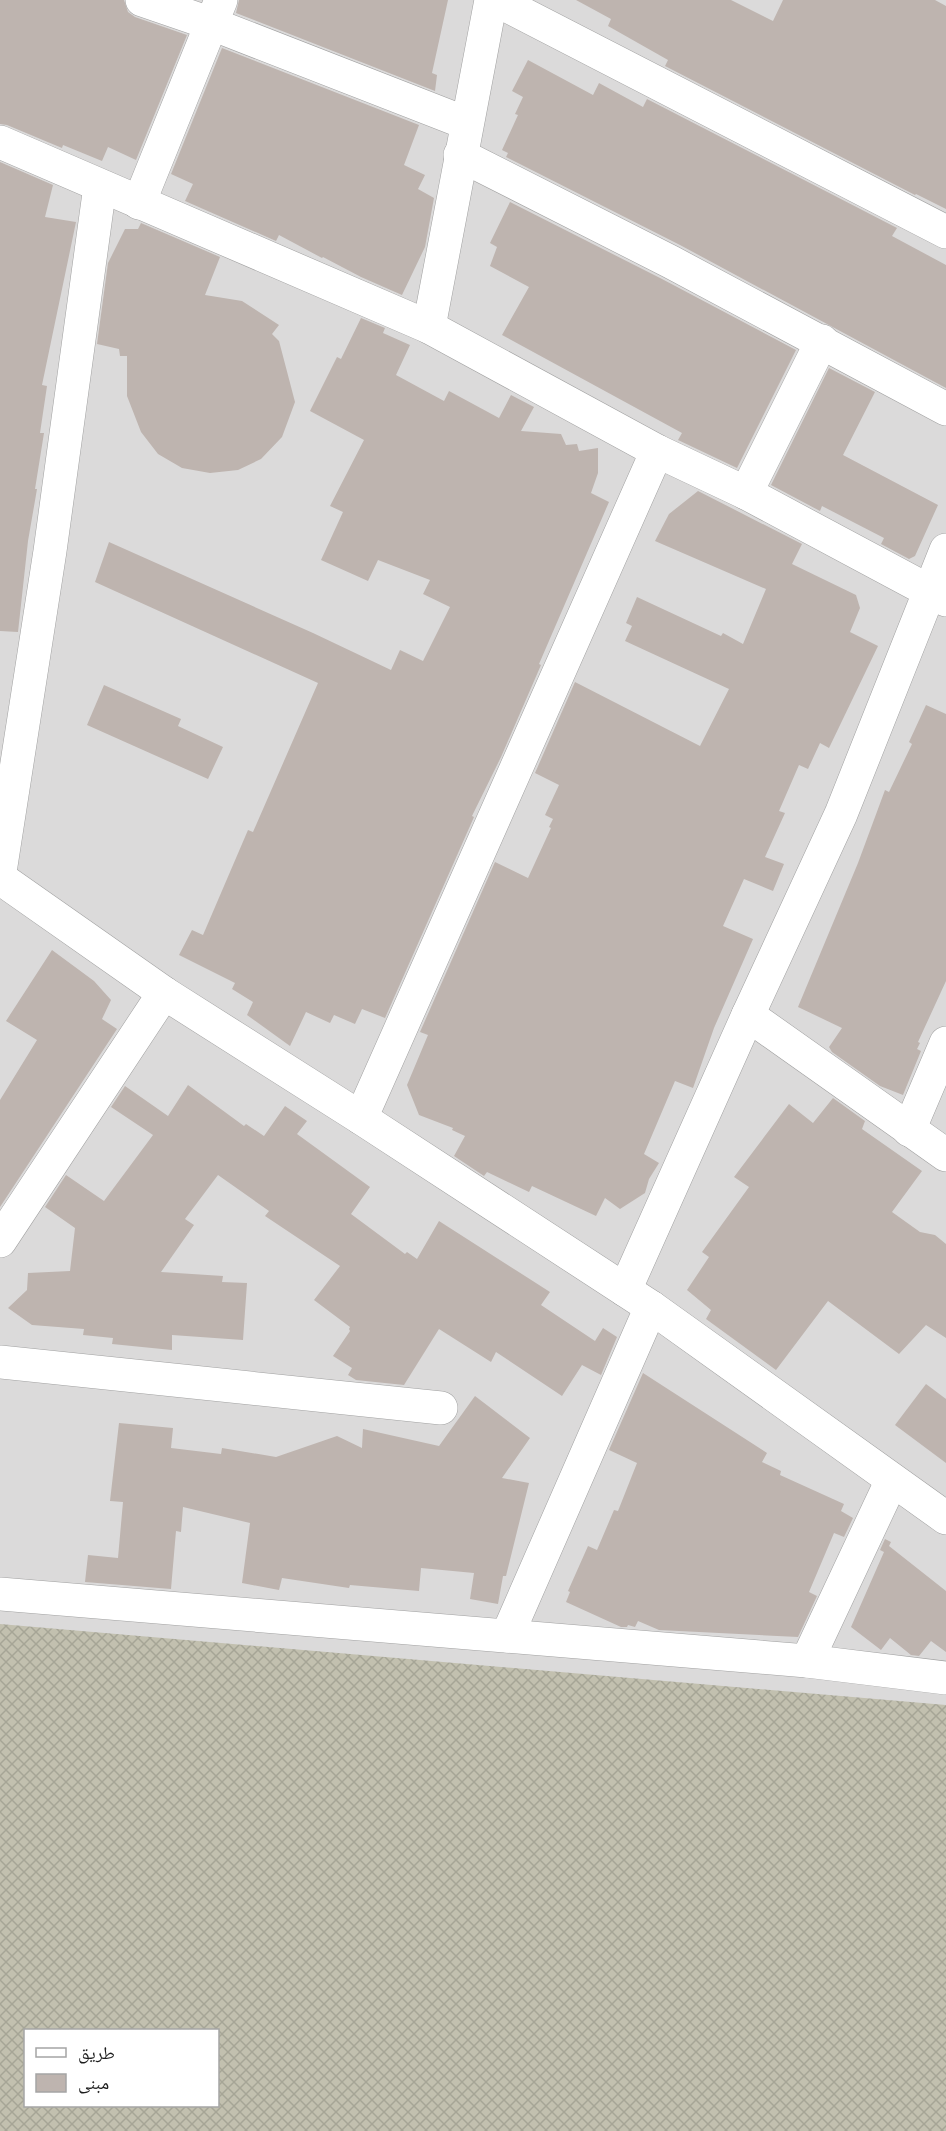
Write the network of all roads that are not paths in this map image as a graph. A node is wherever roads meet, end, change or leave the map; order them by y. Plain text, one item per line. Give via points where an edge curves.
1 (142, 0) edge
2 (490, 0) edge
3 (495, 0) edge
4 (216, 12) edge
5 (466, 123) junction
6 (0, 142) edge
7 (460, 155) junction
8 (100, 186) junction
9 (139, 203) junction
10 (946, 232) edge
11 (429, 327) junction
12 (822, 341) junction
13 (946, 409) edge
14 (657, 451) junction
15 (746, 493) junction
16 (946, 550) edge
17 (937, 596) edge
18 (0, 872) edge
19 (0, 878) edge
20 (164, 993) junction
21 (747, 1015) junction
22 (946, 1043) edge
23 (361, 1118) junction
24 (909, 1130) junction
25 (946, 1155) edge
26 (0, 1241) edge
27 (638, 1299) junction
28 (0, 1362) edge
29 (441, 1408) dead end
30 (892, 1480) junction
31 (946, 1518) edge
32 (0, 1594) edge
33 (507, 1636) junction
34 (807, 1661) junction
35 (946, 1678) edge

1 - 4 street
2 - 5 street
3 - 10 street
4 - 5 street
4 - 9 street
5 - 7 street
6 - 8 street
7 - 11 street
7 - 12 street
8 - 9 street
8 - 18 street via 50,552
9 - 11 street
11 - 14 street
12 - 13 street
12 - 15 street
14 - 15 street
14 - 23 street
15 - 17 street
16 - 17 street
17 - 21 street
19 - 20 street
20 - 23 street
20 - 26 street
21 - 24 street
21 - 27 street
22 - 24 street
23 - 27 street
24 - 25 street
27 - 30 street
27 - 33 street
28 - 29 street
30 - 31 street
30 - 34 street
32 - 33 street
33 - 34 street
34 - 35 street

